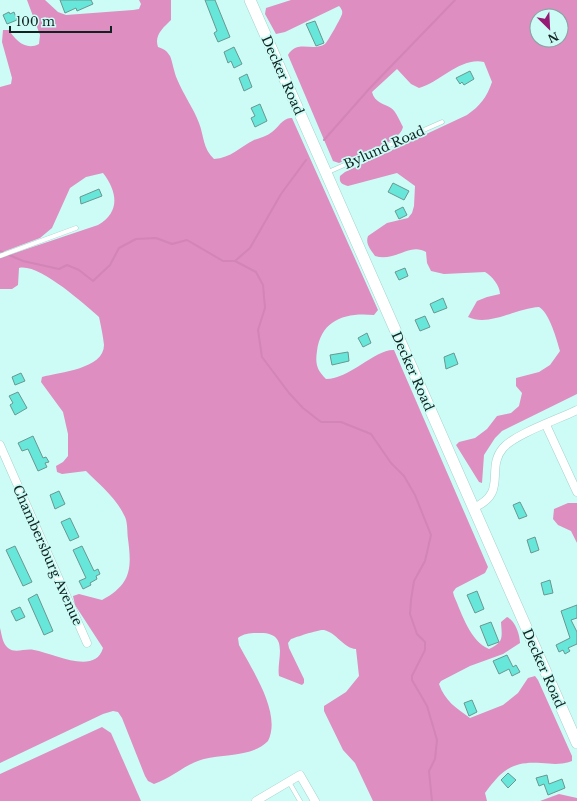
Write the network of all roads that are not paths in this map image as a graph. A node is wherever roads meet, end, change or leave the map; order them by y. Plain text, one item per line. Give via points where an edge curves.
1 (250, 0) edge
2 (442, 122) dead end
3 (326, 173) junction
4 (76, 228) dead end
5 (0, 256) edge
6 (577, 410) edge
7 (546, 425) junction
8 (0, 445) edge
9 (577, 492) edge
10 (473, 508) junction
11 (88, 643) dead end
12 (577, 743) edge
13 (288, 782) junction
14 (256, 801) edge
15 (300, 801) edge
16 (316, 801) edge

1 - 3 street, Decker Road
2 - 3 lane, Bylund Road
3 - 10 street, Decker Road
4 - 5 lane
6 - 7 street
7 - 9 street
7 - 10 street via 512,440 501,450 489,498
8 - 11 street, Chambersburg Avenue
10 - 12 street, Decker Road
13 - 14 street
13 - 15 lane
13 - 16 street via 300,775

